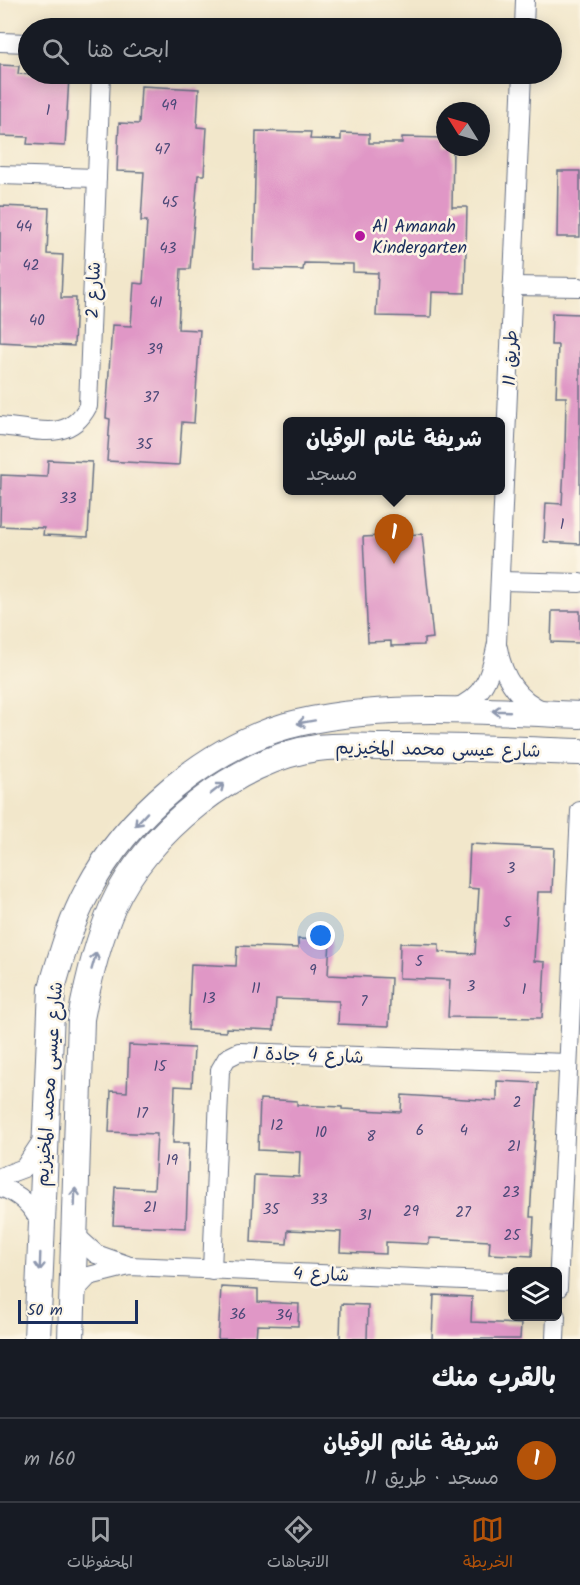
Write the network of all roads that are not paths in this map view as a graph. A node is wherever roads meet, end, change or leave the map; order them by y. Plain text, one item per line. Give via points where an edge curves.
1 (525, 0) edge
2 (524, 18) edge
3 (0, 42) edge
4 (18, 43) edge
5 (101, 84) edge
6 (522, 84) edge
7 (0, 176) edge
8 (97, 178) junction
9 (512, 286) junction
10 (580, 287) edge
11 (0, 426) edge
12 (505, 474) edge
13 (504, 495) edge
14 (501, 581) junction
15 (580, 583) edge
16 (497, 643) junction
17 (447, 711) junction
18 (550, 713) junction
19 (580, 715) edge
20 (580, 752) edge
21 (580, 811) edge
22 (52, 988) junction
23 (85, 998) junction
24 (80, 1040) junction
25 (49, 1044) junction
26 (568, 1063) junction
27 (44, 1137) junction
28 (0, 1177) edge
29 (0, 1187) edge
30 (41, 1224) junction
31 (74, 1234) junction
32 (129, 1266) junction
33 (559, 1267) edge
34 (212, 1270) junction
35 (508, 1282) edge
36 (72, 1294) junction
37 (556, 1321) edge
38 (37, 1339) edge
39 (71, 1339) edge
40 (555, 1339) edge

1 - 2 street
3 - 4 street
5 - 8 street, شارع 2
6 - 9 street, طريق 11
7 - 8 street
8 - 11 street, شارع 2 via 88,406 82,419 63,431
9 - 10 street
9 - 12 street, طريق 11
13 - 14 street, طريق 11
14 - 15 street
14 - 16 street, طريق 11
16 - 17 street, طريق 11 via 485,686 467,702
16 - 18 street, طريق 11 via 512,686 528,702
18 -> 17 street, شارع عيسى محمد المخيزيم
17 -> 22 street, شارع عيسى محمد المخيزيم via 361,714 287,726 220,753 159,801 106,861 76,913
18 - 19 street, شارع عيسى محمد المخيزيم
23 -> 20 street, شارع عيسى محمد المخيزيم via 99,942 129,877 196,806 226,782 258,765 316,748 340,747
21 - 26 street
22 - 23 street via 66,1002
22 - 25 street, شارع عيسى محمد المخيزيم
23 - 24 street, شارع عيسى محمد المخيزيم
24 - 25 street via 63,1031
31 -> 24 street, شارع عيسى محمد المخيزيم
25 - 27 street, شارع عيسى محمد المخيزيم
26 - 33 street
26 - 34 street, شارع 4 جادة 1 via 239,1053 227,1058 220,1070
27 - 28 street via 24,1168
27 - 30 street, شارع عيسى محمد المخيزيم
29 - 30 street via 26,1201
30 -> 38 street, شارع عيسى محمد المخيزيم
31 - 32 street, شارع 4 via 96,1254
31 - 36 street, شارع عيسى محمد المخيزيم
32 - 34 street, شارع 4
32 - 36 street, شارع 4 via 89,1276
34 - 35 street, شارع 4
36 - 39 street, شارع عيسى محمد المخيزيم
37 - 40 street

